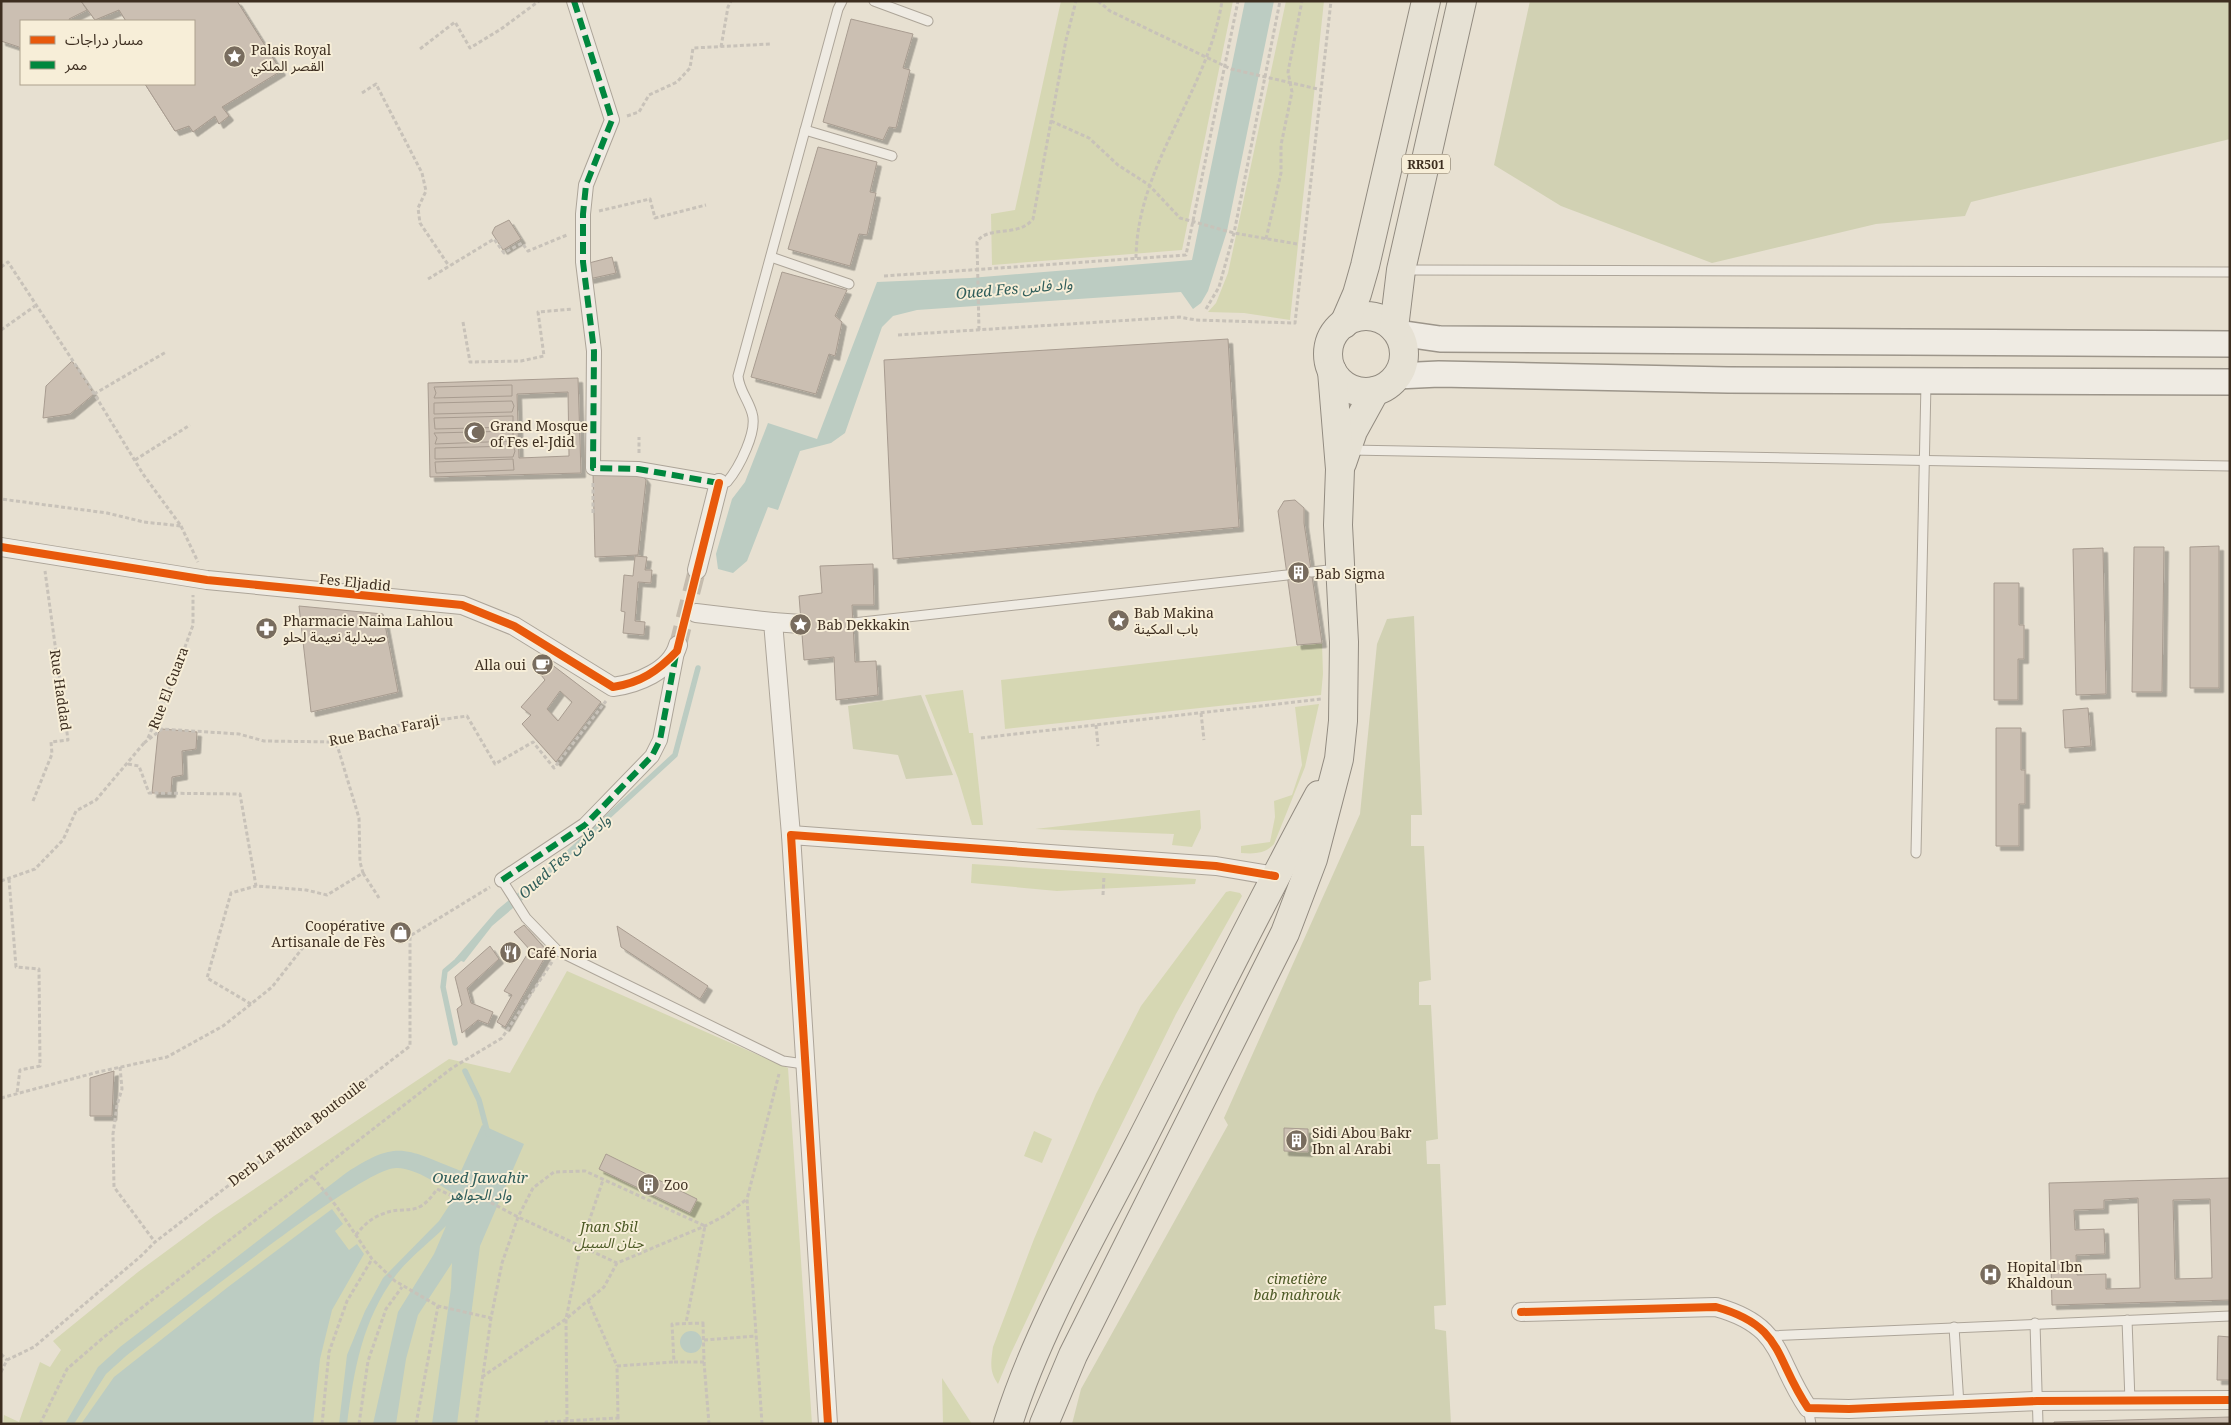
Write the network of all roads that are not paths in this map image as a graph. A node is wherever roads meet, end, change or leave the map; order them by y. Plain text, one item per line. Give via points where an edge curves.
1 (574, 1) edge
2 (842, 1) edge
3 (874, 1) edge
4 (1426, 1) edge
5 (1462, 1) edge
6 (928, 21) dead end
7 (805, 130) junction
8 (892, 156) dead end
9 (771, 257) junction
10 (1401, 270) junction
11 (2230, 272) edge
12 (849, 284) dead end
13 (1344, 324) junction
14 (1396, 331) junction
15 (2230, 344) edge
16 (1332, 371) junction
17 (1926, 381) junction
18 (2230, 382) edge
19 (1386, 384) junction
20 (1343, 459) junction
21 (1923, 460) junction
22 (2230, 466) edge
23 (719, 483) junction
24 (1, 547) edge
25 (1340, 568) junction
26 (697, 570) tunnel mouth
27 (1311, 572) dead end
28 (1287, 575) dead end
29 (696, 612) dead end
30 (774, 622) junction
31 (853, 623) dead end
32 (801, 624) dead end
33 (678, 648) joint
34 (1339, 759) junction
35 (791, 835) junction
36 (1916, 853) dead end
37 (1275, 876) junction
38 (502, 880) joint
39 (804, 1064) junction
40 (1521, 1312) dead end
41 (2230, 1316) edge
42 (2127, 1320) junction
43 (2035, 1323) junction
44 (1954, 1326) junction
45 (1768, 1336) junction
46 (2230, 1400) edge
47 (2037, 1401) junction
48 (2130, 1401) junction
49 (1959, 1405) junction
50 (1809, 1416) edge
51 (828, 1424) edge
52 (1008, 1424) edge
53 (1044, 1424) edge
54 (2038, 1424) edge

1 - 23 street via 612,120 586,185 583,221 583,262 594,351 593,468 638,469
2 - 7 lane
3 - 6 lane
4 - 13 main road, RR501 via 1365,266
5 - 10 main road, RR501
7 - 8 lane
7 - 9 lane
9 - 12 lane
9 - 23 lane via 738,376 754,422 742,460 727,482
10 - 11 lane
10 - 14 main road, RR501
13 - 14 main road via 1370,316 1383,320
13 - 16 main road, RR501 via 1331,340 1329,361
14 - 15 main road via 1440,339
14 - 19 main road, RR501 via 1404,355
16 - 19 main road via 1350,389 1363,392
16 - 20 main road
17 - 18 main road
17 - 19 main road via 1439,374
17 - 21 lane
19 - 20 main road
20 - 21 lane
20 - 25 main road via 1338,526
21 - 22 lane
21 - 36 lane
23 - 26 street
24 - 33 street, Fes Eljadid via 200,579 462,605 514,626 613,687 646,678 663,666
25 - 27 lane
25 - 34 main road via 1344,652
28 - 31 lane
29 - 30 street
30 - 32 street
30 - 35 street
33 - 38 street via 660,740 652,756 585,825
34 - 37 main road
34 - 53 main road via 1313,859 1285,933 1073,1355
35 - 37 street via 1216,866
35 - 39 street
37 - 52 main road via 1053,1316 1017,1394
38 - 39 lane via 526,918 558,951 783,1060
39 - 51 street
40 - 45 street via 1716,1307 1744,1315
41 - 42 lane
42 - 43 lane
42 - 48 lane
43 - 44 lane
43 - 47 lane
44 - 45 lane
44 - 49 lane
45 - 50 street via 1776,1345
46 - 48 street
47 - 48 street
47 - 49 street
47 - 54 lane
49 - 50 street via 1849,1409

